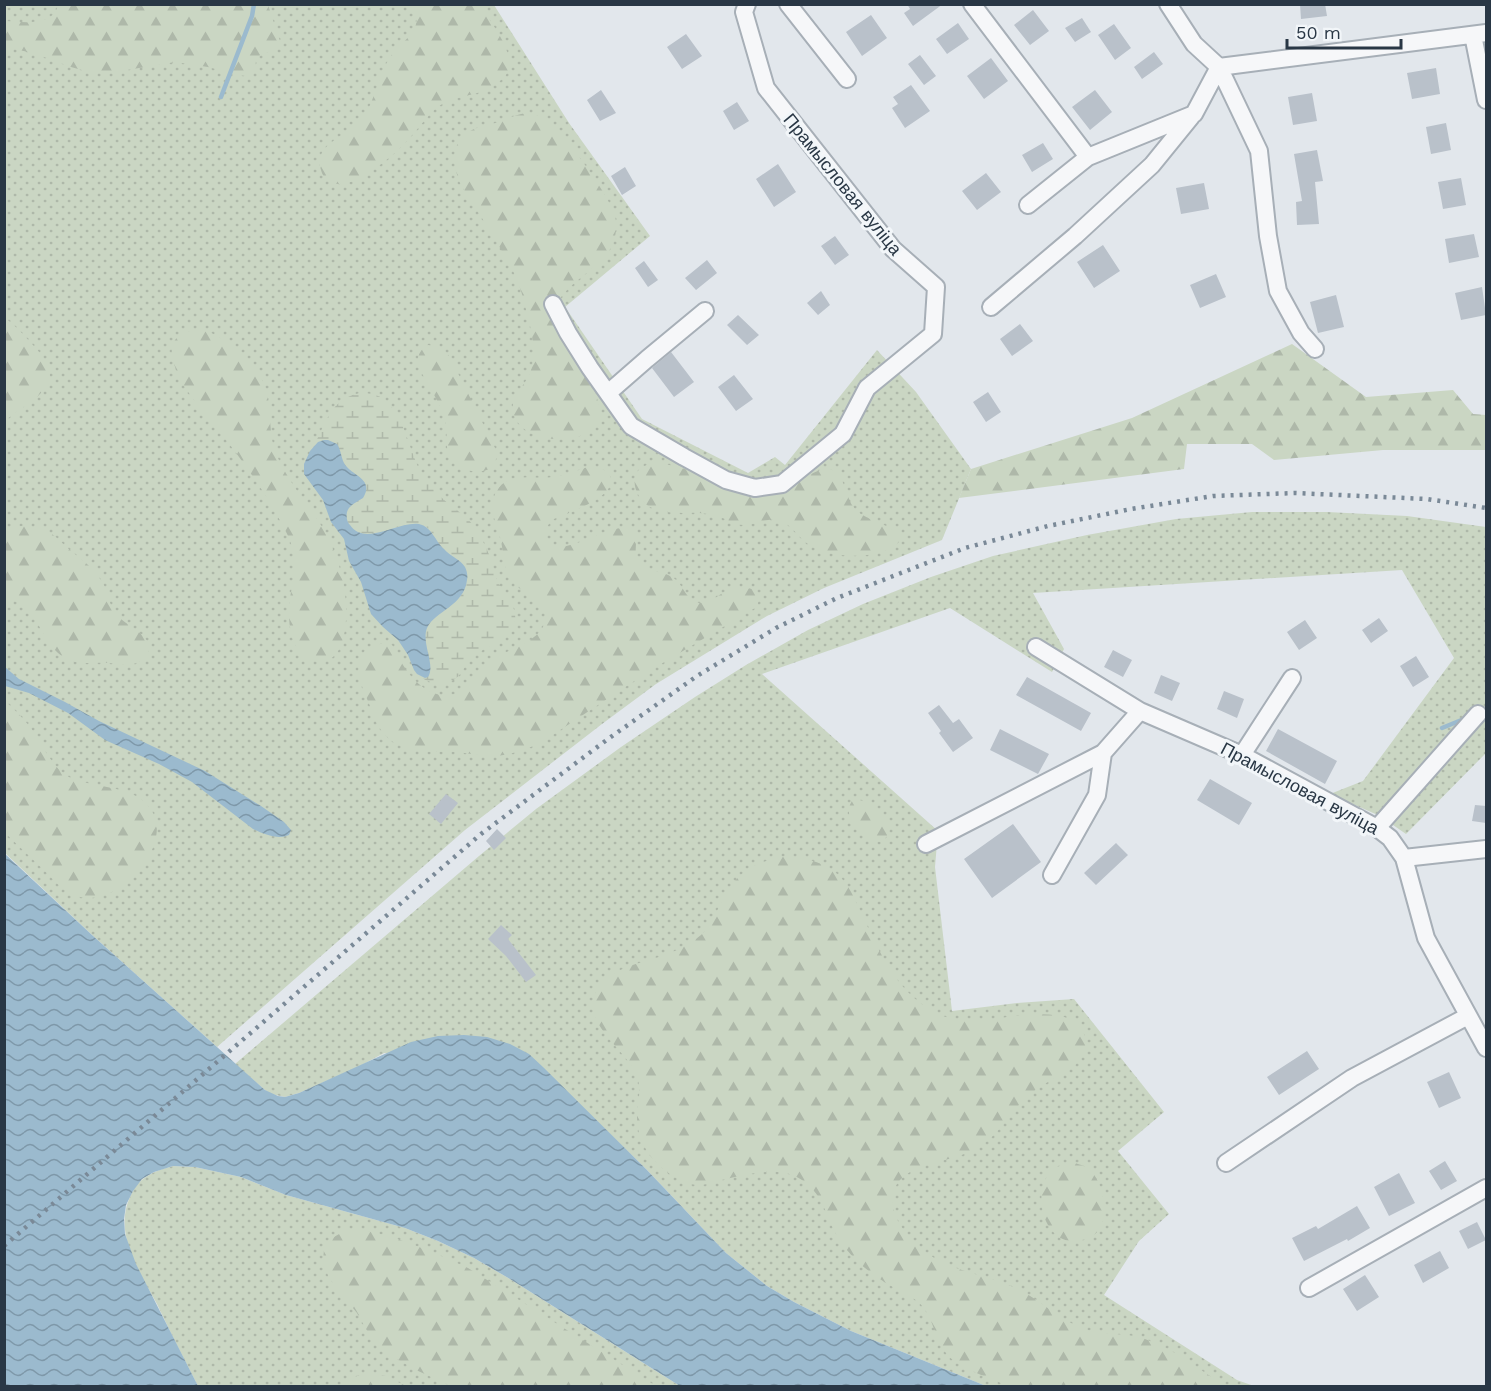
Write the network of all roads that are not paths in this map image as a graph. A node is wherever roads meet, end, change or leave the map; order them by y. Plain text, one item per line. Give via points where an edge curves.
1 (747, 4) edge
2 (788, 4) edge
3 (972, 4) edge
4 (1168, 4) edge
5 (1480, 34) edge
6 (1220, 67) junction
7 (848, 79) dead end
8 (1486, 100) edge
9 (1194, 114) junction
10 (1088, 157) junction
11 (1028, 205) dead end
12 (553, 304) dead end
13 (991, 307) dead end
14 (705, 311) dead end
15 (1315, 349) dead end
16 (608, 393) junction
17 (1035, 647) dead end
18 (1292, 678) dead end
19 (1140, 711) junction
20 (1478, 714) dead end
21 (1103, 753) junction
22 (1242, 755) junction
23 (1377, 828) junction
24 (926, 844) dead end
25 (1486, 849) edge
26 (1404, 858) junction
27 (1052, 874) dead end
28 (1468, 1016) junction
29 (1486, 1048) edge
30 (1226, 1163) dead end
31 (1486, 1188) edge
32 (1309, 1288) dead end

1 - 16 street, Прамысловая вуліца via 744,12 766,88 893,249 936,287 933,334 867,388 843,434 782,484 755,488 726,480 631,426
2 - 7 street
3 - 10 street
4 - 6 street via 1194,44
5 - 6 street
5 - 8 street
6 - 9 street
6 - 15 street via 1259,151 1278,291 1301,333
9 - 10 street
9 - 13 street via 1152,165
10 - 11 street
12 - 16 street, Прамысловая вуліца
14 - 16 street
17 - 19 street, Прамысловая вуліца
18 - 22 street
19 - 21 street
19 - 22 street, Прамысловая вуліца
20 - 23 street
21 - 24 street
21 - 27 street via 1097,795
22 - 23 street, Прамысловая вуліца
23 - 26 street, Прамысловая вуліца
25 - 26 street
26 - 28 street, Прамысловая вуліца via 1426,938
28 - 29 street, Прамысловая вуліца
28 - 30 street via 1352,1077
31 - 32 street

